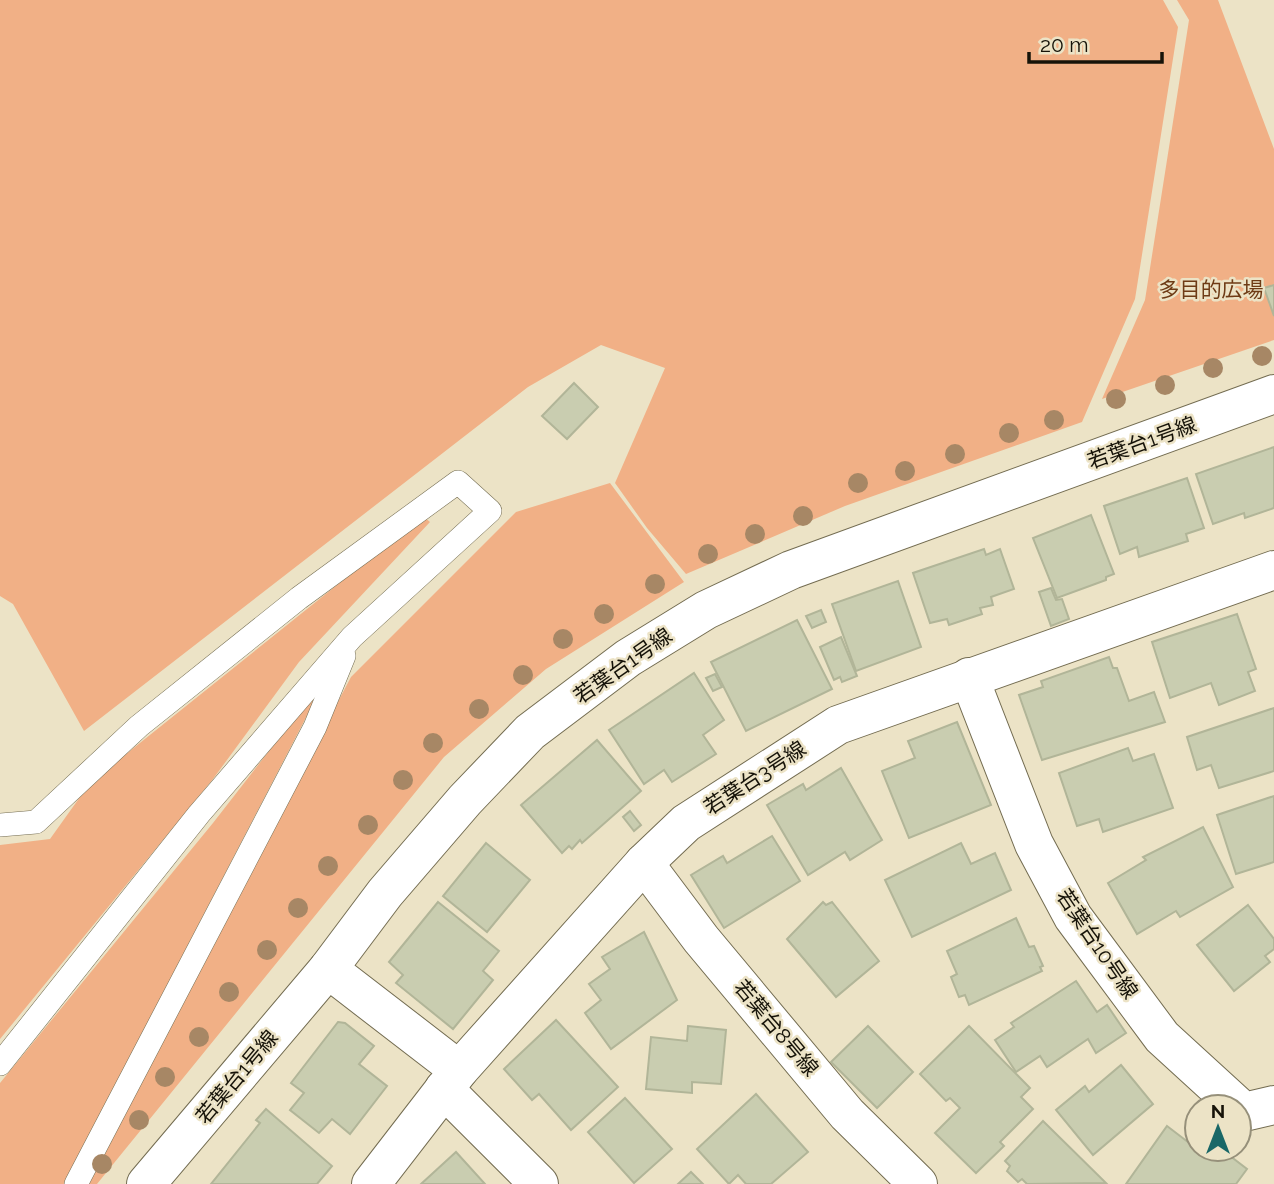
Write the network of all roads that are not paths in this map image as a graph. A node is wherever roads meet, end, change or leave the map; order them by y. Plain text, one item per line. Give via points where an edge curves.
1 (1274, 394) edge
2 (1274, 570) edge
3 (352, 637) junction
4 (970, 677) junction
5 (4, 822) edge
6 (644, 863) junction
7 (328, 968) junction
8 (0, 1064) edge
9 (452, 1080) junction
10 (1274, 1105) edge
11 (76, 1184) edge
12 (146, 1184) edge
13 (371, 1184) edge
14 (539, 1184) edge
15 (918, 1184) edge

1 - 7 street, 若葉台1号線 via 804,565 706,610 628,658 530,732 385,893
2 - 4 street, 若葉台3号線
3 - 5 lane via 490,511 458,482 299,598 139,726 36,822
3 - 8 lane via 199,814
3 - 11 lane via 314,727
4 - 6 street, 若葉台3号線 via 838,725 686,823
4 - 10 street, 若葉台10号線 via 1034,844 1073,917 1162,1037 1244,1112
6 - 9 street, 若葉台3号線
6 - 15 street, 若葉台8号線 via 847,1115
7 - 9 street
7 - 12 street, 若葉台1号線
9 - 13 street, 若葉台3号線
9 - 14 street

